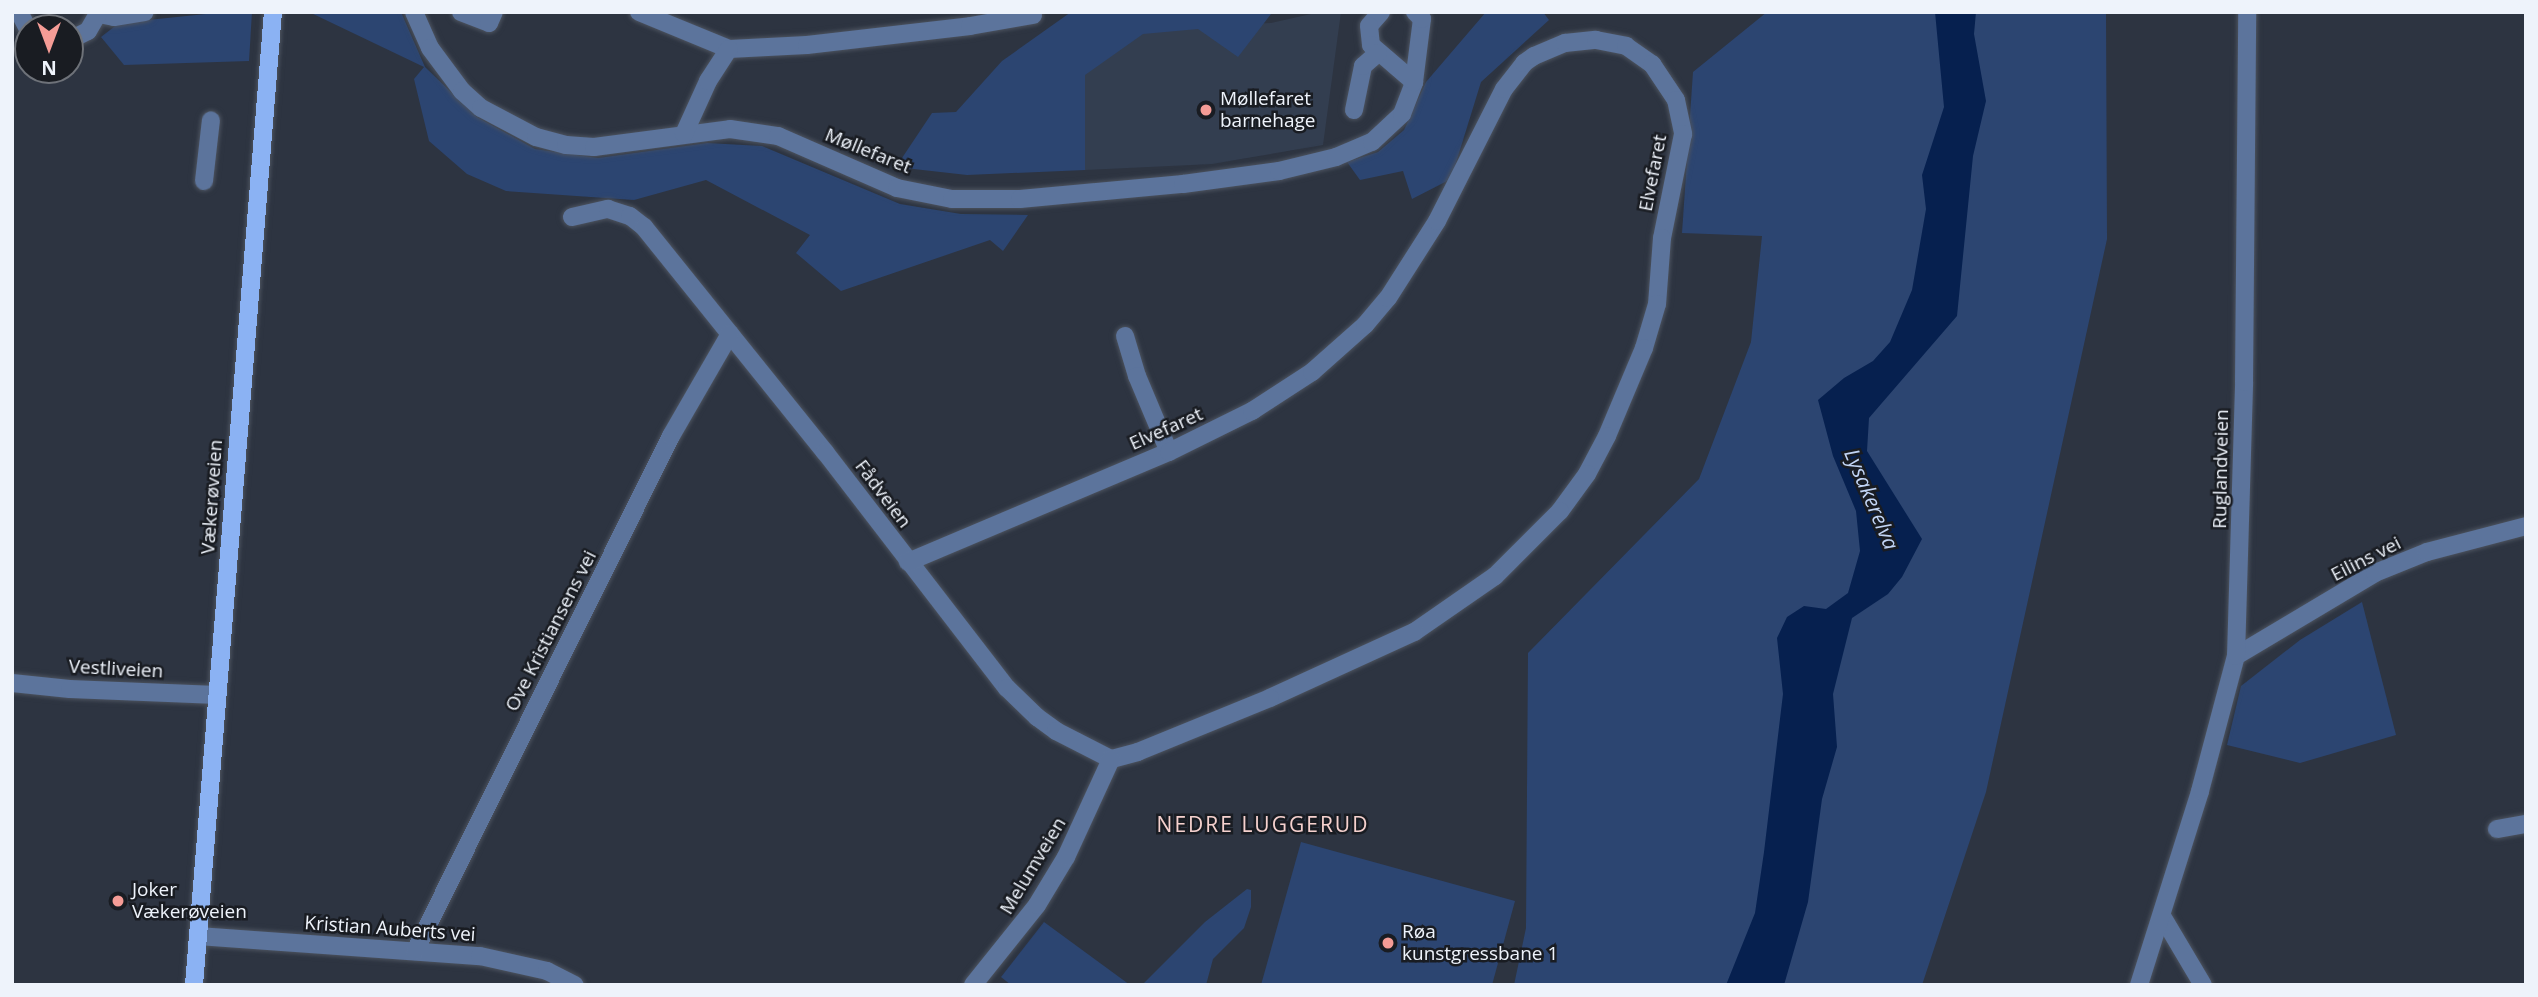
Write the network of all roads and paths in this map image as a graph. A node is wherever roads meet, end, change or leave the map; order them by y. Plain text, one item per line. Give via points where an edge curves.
1 (145, 12) edge
2 (273, 12) edge
3 (414, 12) edge
4 (461, 12) edge
5 (494, 12) edge
6 (639, 12) edge
7 (1381, 12) edge
8 (1415, 12) edge
9 (2247, 12) edge
10 (99, 13) edge
11 (1033, 15) dead end
12 (84, 33) edge
13 (729, 49) junction
14 (1378, 52) junction
15 (1414, 82) junction
16 (1354, 110) dead end
17 (211, 120) dead end
18 (684, 134) junction
19 (204, 181) dead end
20 (572, 217) dead end
21 (730, 334) junction
22 (1125, 335) dead end
23 (1169, 452) junction
24 (2526, 526) edge
25 (908, 562) junction
26 (2236, 656) junction
27 (12, 683) edge
28 (217, 695) junction
29 (1111, 759) junction
30 (2526, 824) edge
31 (2497, 829) dead end
32 (2162, 916) junction
33 (198, 936) junction
34 (415, 951) junction
35 (194, 985) edge
36 (575, 985) edge
37 (973, 985) edge
38 (2139, 985) edge
39 (2203, 985) edge

1 - 10 street via 114,17
2 - 28 main road, Vækerøveien
3 - 18 street, Møllefaret via 430,48 462,91 493,115 536,137 594,148
4 - 5 street via 489,23
6 - 13 street
7 - 14 street via 1369,26 1368,35
8 - 15 street, Møllefaret via 1422,19
9 - 26 street, Ruglandveien
10 - 12 street
11 - 13 street via 970,26
13 - 18 street via 708,80
14 - 15 street
14 - 16 street via 1363,66
15 - 18 street, Møllefaret via 1402,114 1372,142 1336,157 1279,171 1183,184 1020,199 952,200 897,188 778,136 730,129
17 - 19 street
20 - 21 street, Fådveien via 608,209 630,216 644,227
21 - 25 street, Fådveien
21 - 34 street, Ove Kristiansens vei via 671,436
22 - 23 street
23 - 25 street, Elvefaret
23 - 29 street, Elvefaret via 1279,395 1365,325 1419,251 1504,89 1524,63 1547,49 1596,40 1639,52 1663,78 1678,108 1683,134 1662,238 1655,315 1607,436 1560,511 1495,576 1414,632 1270,698
24 - 26 street, Eilins vei via 2427,552 2375,573
25 - 29 street, Fådveien via 1007,688 1037,718
26 - 32 street, Ruglandveien
27 - 28 street, Vestliveien
28 - 33 main road, Vækerøveien
29 - 37 street, Melumveien via 1066,857 1037,905
30 - 31 street
32 - 38 street, Ruglandveien
32 - 39 street
33 - 34 street, Kristian Auberts vei
33 - 35 main road, Vækerøveien
34 - 36 street, Kristian Auberts vei via 515,962

